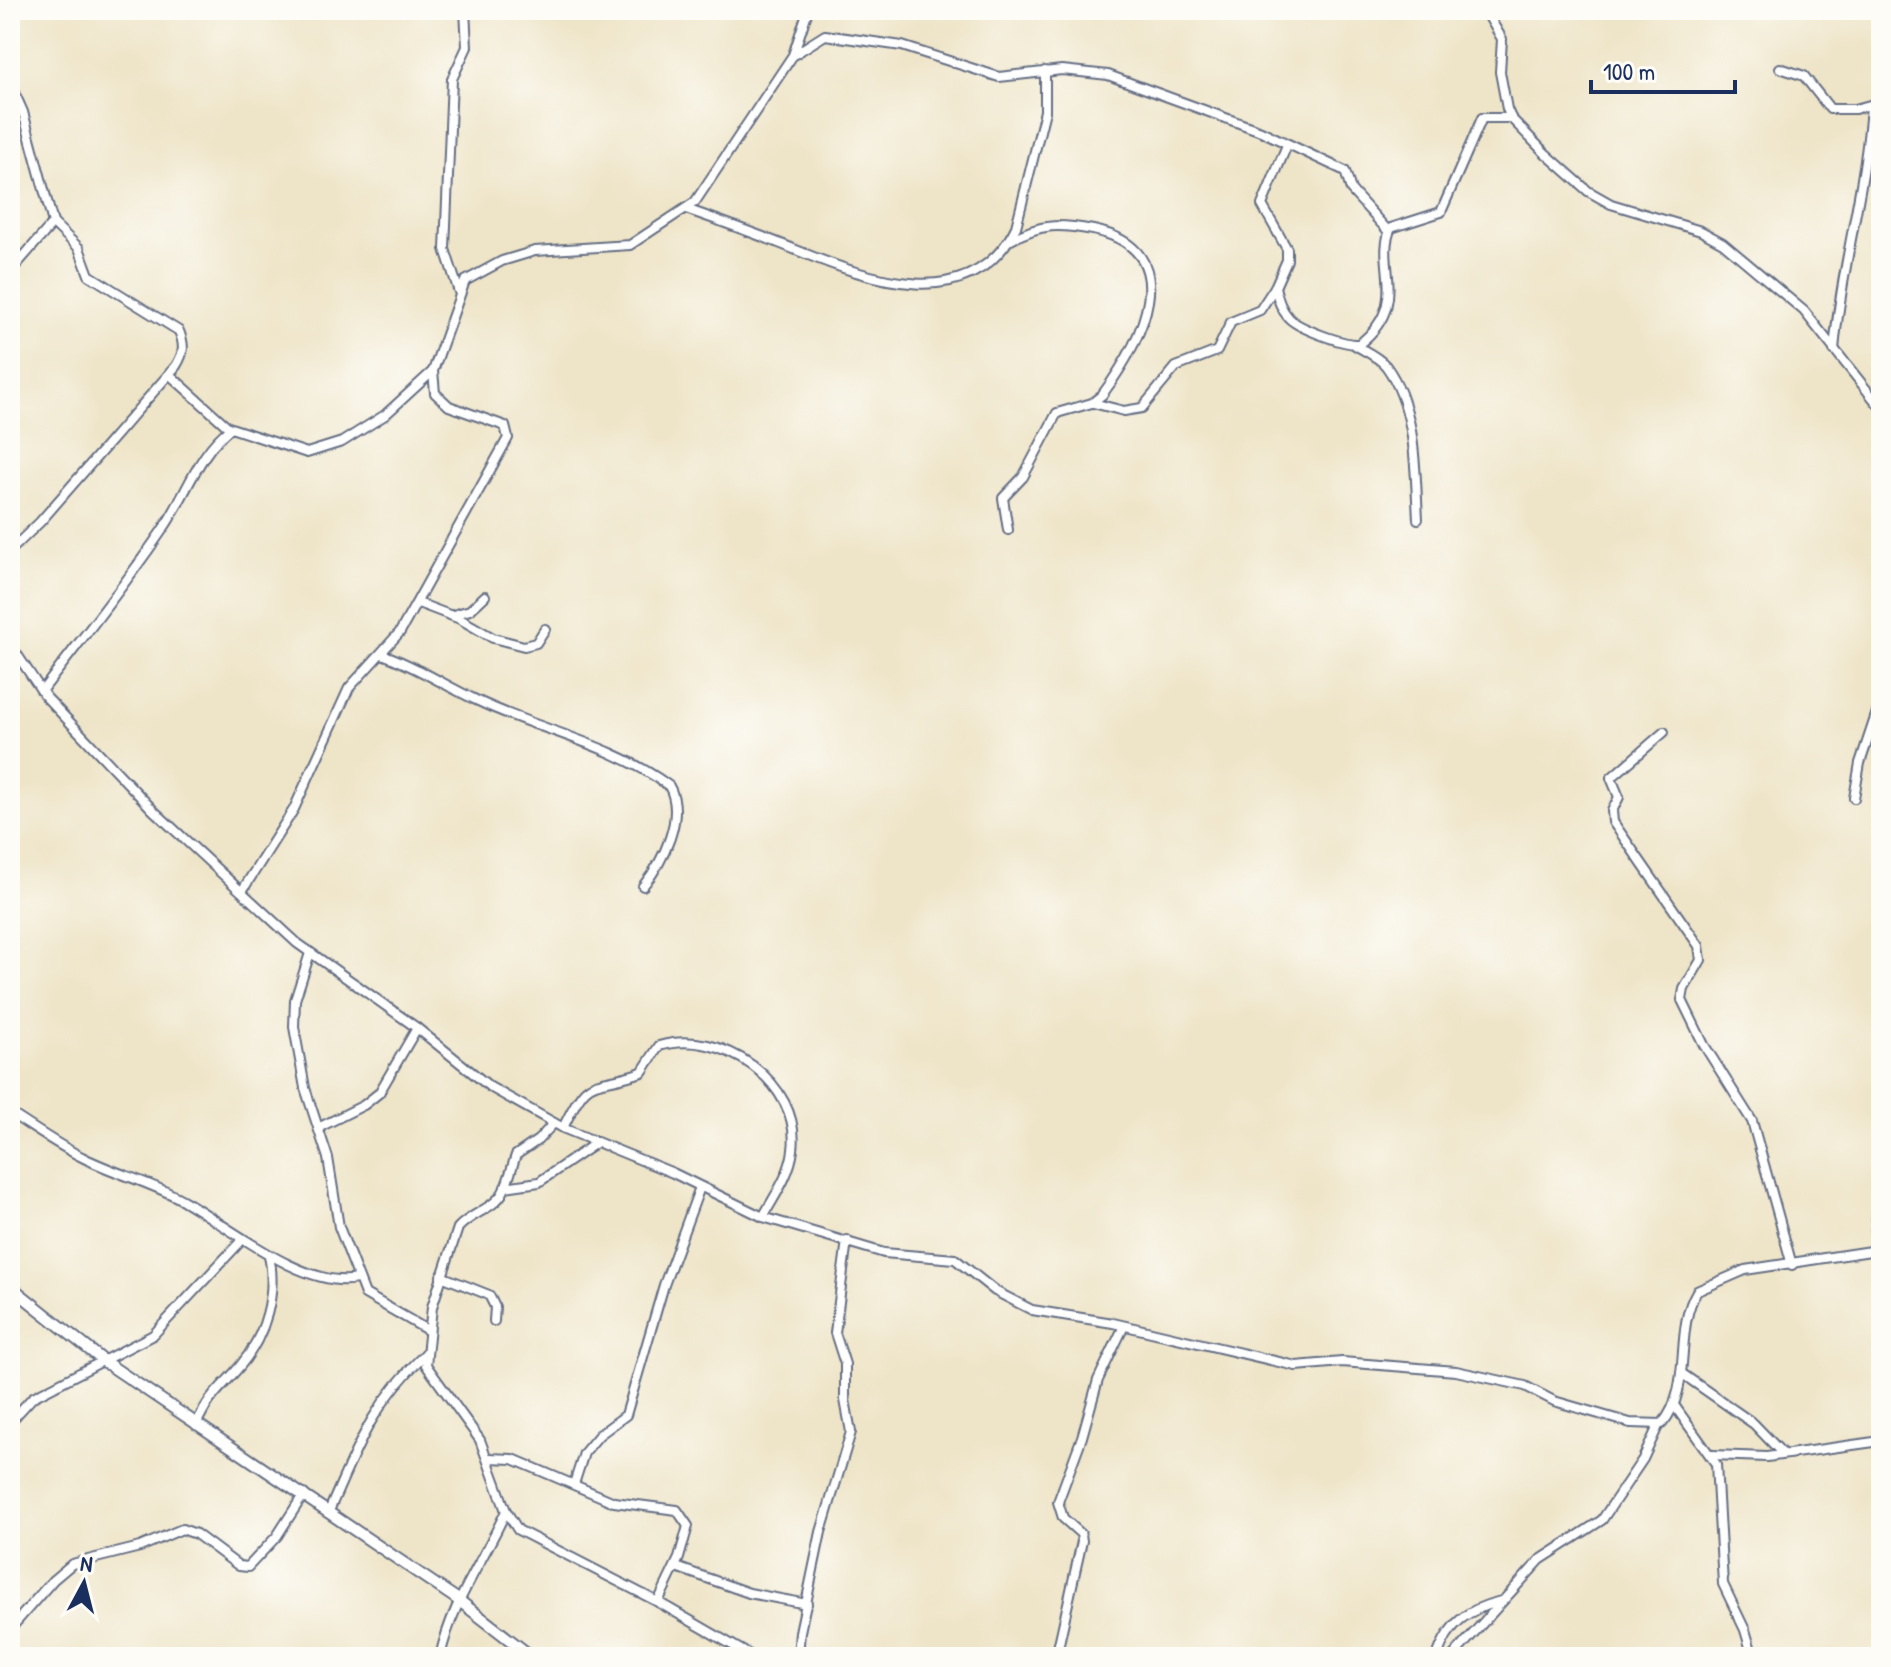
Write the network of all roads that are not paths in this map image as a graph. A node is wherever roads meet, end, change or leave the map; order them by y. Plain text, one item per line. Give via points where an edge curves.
1 (465, 10) edge
2 (808, 10) edge
3 (1485, 10) edge
4 (1498, 10) edge
5 (1495, 25) junction
6 (793, 55) junction
7 (1780, 68) dead end
8 (1045, 71) junction
9 (10, 83) edge
10 (1876, 103) edge
11 (1511, 118) junction
12 (1287, 145) junction
13 (686, 209) junction
14 (53, 223) junction
15 (1389, 232) junction
16 (1007, 242) junction
17 (10, 272) edge
18 (1275, 287) junction
19 (459, 292) junction
20 (1354, 345) junction
21 (1834, 350) junction
22 (433, 371) junction
23 (169, 374) junction
24 (1092, 403) junction
25 (1881, 408) edge
26 (231, 428) junction
27 (1418, 519) dead end
28 (1008, 530) dead end
29 (10, 551) edge
30 (485, 596) dead end
31 (418, 603) junction
32 (451, 615) junction
33 (545, 629) dead end
34 (10, 644) edge
35 (382, 654) junction
36 (42, 691) junction
37 (1881, 700) edge
38 (1664, 732) dead end
39 (1854, 798) dead end
40 (643, 886) dead end
41 (242, 891) junction
42 (310, 953) junction
43 (417, 1028) junction
44 (10, 1113) edge
45 (558, 1126) junction
46 (320, 1127) junction
47 (596, 1143) junction
48 (1881, 1165) edge
49 (505, 1187) junction
50 (700, 1187) junction
51 (763, 1217) junction
52 (243, 1239) junction
53 (847, 1240) junction
54 (1877, 1250) junction
55 (269, 1255) junction
56 (1792, 1265) junction
57 (1881, 1265) edge
58 (441, 1276) junction
59 (357, 1279) junction
60 (10, 1286) edge
61 (494, 1321) dead end
62 (1124, 1326) junction
63 (1881, 1327) edge
64 (429, 1331) junction
65 (426, 1353) junction
66 (105, 1362) junction
67 (1681, 1373) junction
68 (1881, 1389) edge
69 (1674, 1405) junction
70 (10, 1422) edge
71 (1659, 1424) junction
72 (196, 1425) junction
73 (1881, 1441) edge
74 (1782, 1453) junction
75 (1712, 1455) junction
76 (489, 1458) junction
77 (574, 1484) junction
78 (304, 1494) junction
79 (329, 1511) junction
80 (506, 1511) junction
81 (676, 1567) junction
82 (457, 1599) junction
83 (1502, 1601) junction
84 (658, 1602) junction
85 (807, 1604) junction
86 (10, 1629) edge
87 (1881, 1651) edge
88 (440, 1657) edge
89 (532, 1657) edge
90 (753, 1657) edge
91 (798, 1657) edge
92 (1056, 1657) edge
93 (1437, 1657) edge
94 (1452, 1657) edge
95 (1753, 1657) edge
96 (1879, 1657) edge

1 - 19 street via 467,47 452,79 445,249
2 - 6 street
3 - 5 street
4 - 5 street
5 - 11 street via 1502,39 1500,72
6 - 8 street via 825,35 902,46 999,77
6 - 13 street via 736,145
7 - 10 street via 1804,76 1830,109
8 - 12 street via 1108,75
8 - 16 street via 1043,123 1016,227
9 - 14 street
10 - 21 street via 1848,241
11 - 15 street via 1482,118 1441,212 1396,225
11 - 21 street via 1588,191 1638,215 1701,231 1723,243 1785,291
12 - 15 street via 1345,171 1351,190
12 - 18 street via 1262,200 1262,209 1287,249
13 - 16 street via 828,266 920,285 973,274
13 - 19 street via 630,245 535,251 477,272
14 - 17 street
14 - 23 street via 79,248 89,275 179,331 184,353
15 - 20 street via 1386,308 1364,341
16 - 24 street via 1040,225 1078,227 1119,239 1148,266 1149,301 1142,328 1111,382
18 - 20 street via 1291,321
18 - 24 street via 1260,310 1231,322 1217,351 1176,367 1142,408 1124,411
19 - 22 street
20 - 27 street via 1385,365 1399,395 1412,435
21 - 25 street
22 - 26 street via 385,415 324,450 291,450
22 - 31 street via 435,393 442,402 499,423 509,436
23 - 26 street
23 - 29 street
24 - 28 street via 1057,413 1023,477 1003,498
26 - 36 street via 208,450 162,531
30 - 32 street via 470,610
31 - 32 street
31 - 35 street
32 - 33 street via 493,638 524,646 536,643
34 - 36 street
35 - 40 street via 474,700 616,754 669,786 676,807 666,847
35 - 41 street via 349,688 294,809
36 - 41 street via 189,847
37 - 39 street
38 - 56 street via 1611,778 1619,797 1613,822 1699,946 1701,960 1682,1000 1752,1121
41 - 42 street
42 - 43 street
42 - 46 street via 295,1000 294,1027 305,1088
43 - 45 street via 490,1087
43 - 46 street via 379,1093
44 - 52 street via 82,1157 188,1203
45 - 47 street
45 - 49 street via 516,1155
45 - 51 street via 588,1086 642,1072 659,1046 693,1042 729,1054 770,1078 793,1129 790,1166
46 - 59 street via 339,1227
47 - 49 street via 539,1182
47 - 50 street
48 - 54 street
49 - 58 street via 458,1228
50 - 51 street
50 - 77 street via 626,1415 584,1453
51 - 53 street
52 - 55 street
52 - 66 street via 153,1335
53 - 62 street via 884,1253 955,1259 995,1291 1032,1310
53 - 85 street via 835,1333 845,1364 851,1432 821,1532
54 - 56 street
54 - 57 street
55 - 59 street via 330,1280
55 - 72 street via 270,1311 244,1362 215,1389
56 - 67 street via 1745,1270 1697,1291 1688,1315
58 - 61 street via 489,1295
58 - 64 street
59 - 64 street via 365,1294
60 - 66 street
62 - 71 street via 1296,1366 1342,1362 1480,1376 1630,1423
62 - 92 street via 1098,1380 1058,1502 1063,1518 1082,1541
63 - 68 street
64 - 65 street
65 - 76 street via 431,1374 461,1409
65 - 79 street via 378,1405
66 - 70 street via 33,1397
66 - 72 street
67 - 69 street
67 - 74 street via 1754,1424
69 - 71 street
69 - 75 street
71 - 83 street via 1643,1459 1602,1520 1540,1560
72 - 78 street
73 - 74 street
74 - 75 street
75 - 95 street via 1719,1477 1723,1584
76 - 77 street via 513,1459
76 - 80 street
77 - 81 street via 629,1507 677,1510 688,1525
78 - 79 street
78 - 86 street via 277,1536 248,1567 182,1529 140,1547 72,1564
79 - 82 street
80 - 82 street
80 - 84 street via 518,1530
81 - 84 street
81 - 85 street via 749,1593
82 - 88 street
82 - 89 street
83 - 93 street via 1466,1613
83 - 94 street
84 - 90 street
85 - 91 street
87 - 96 street

